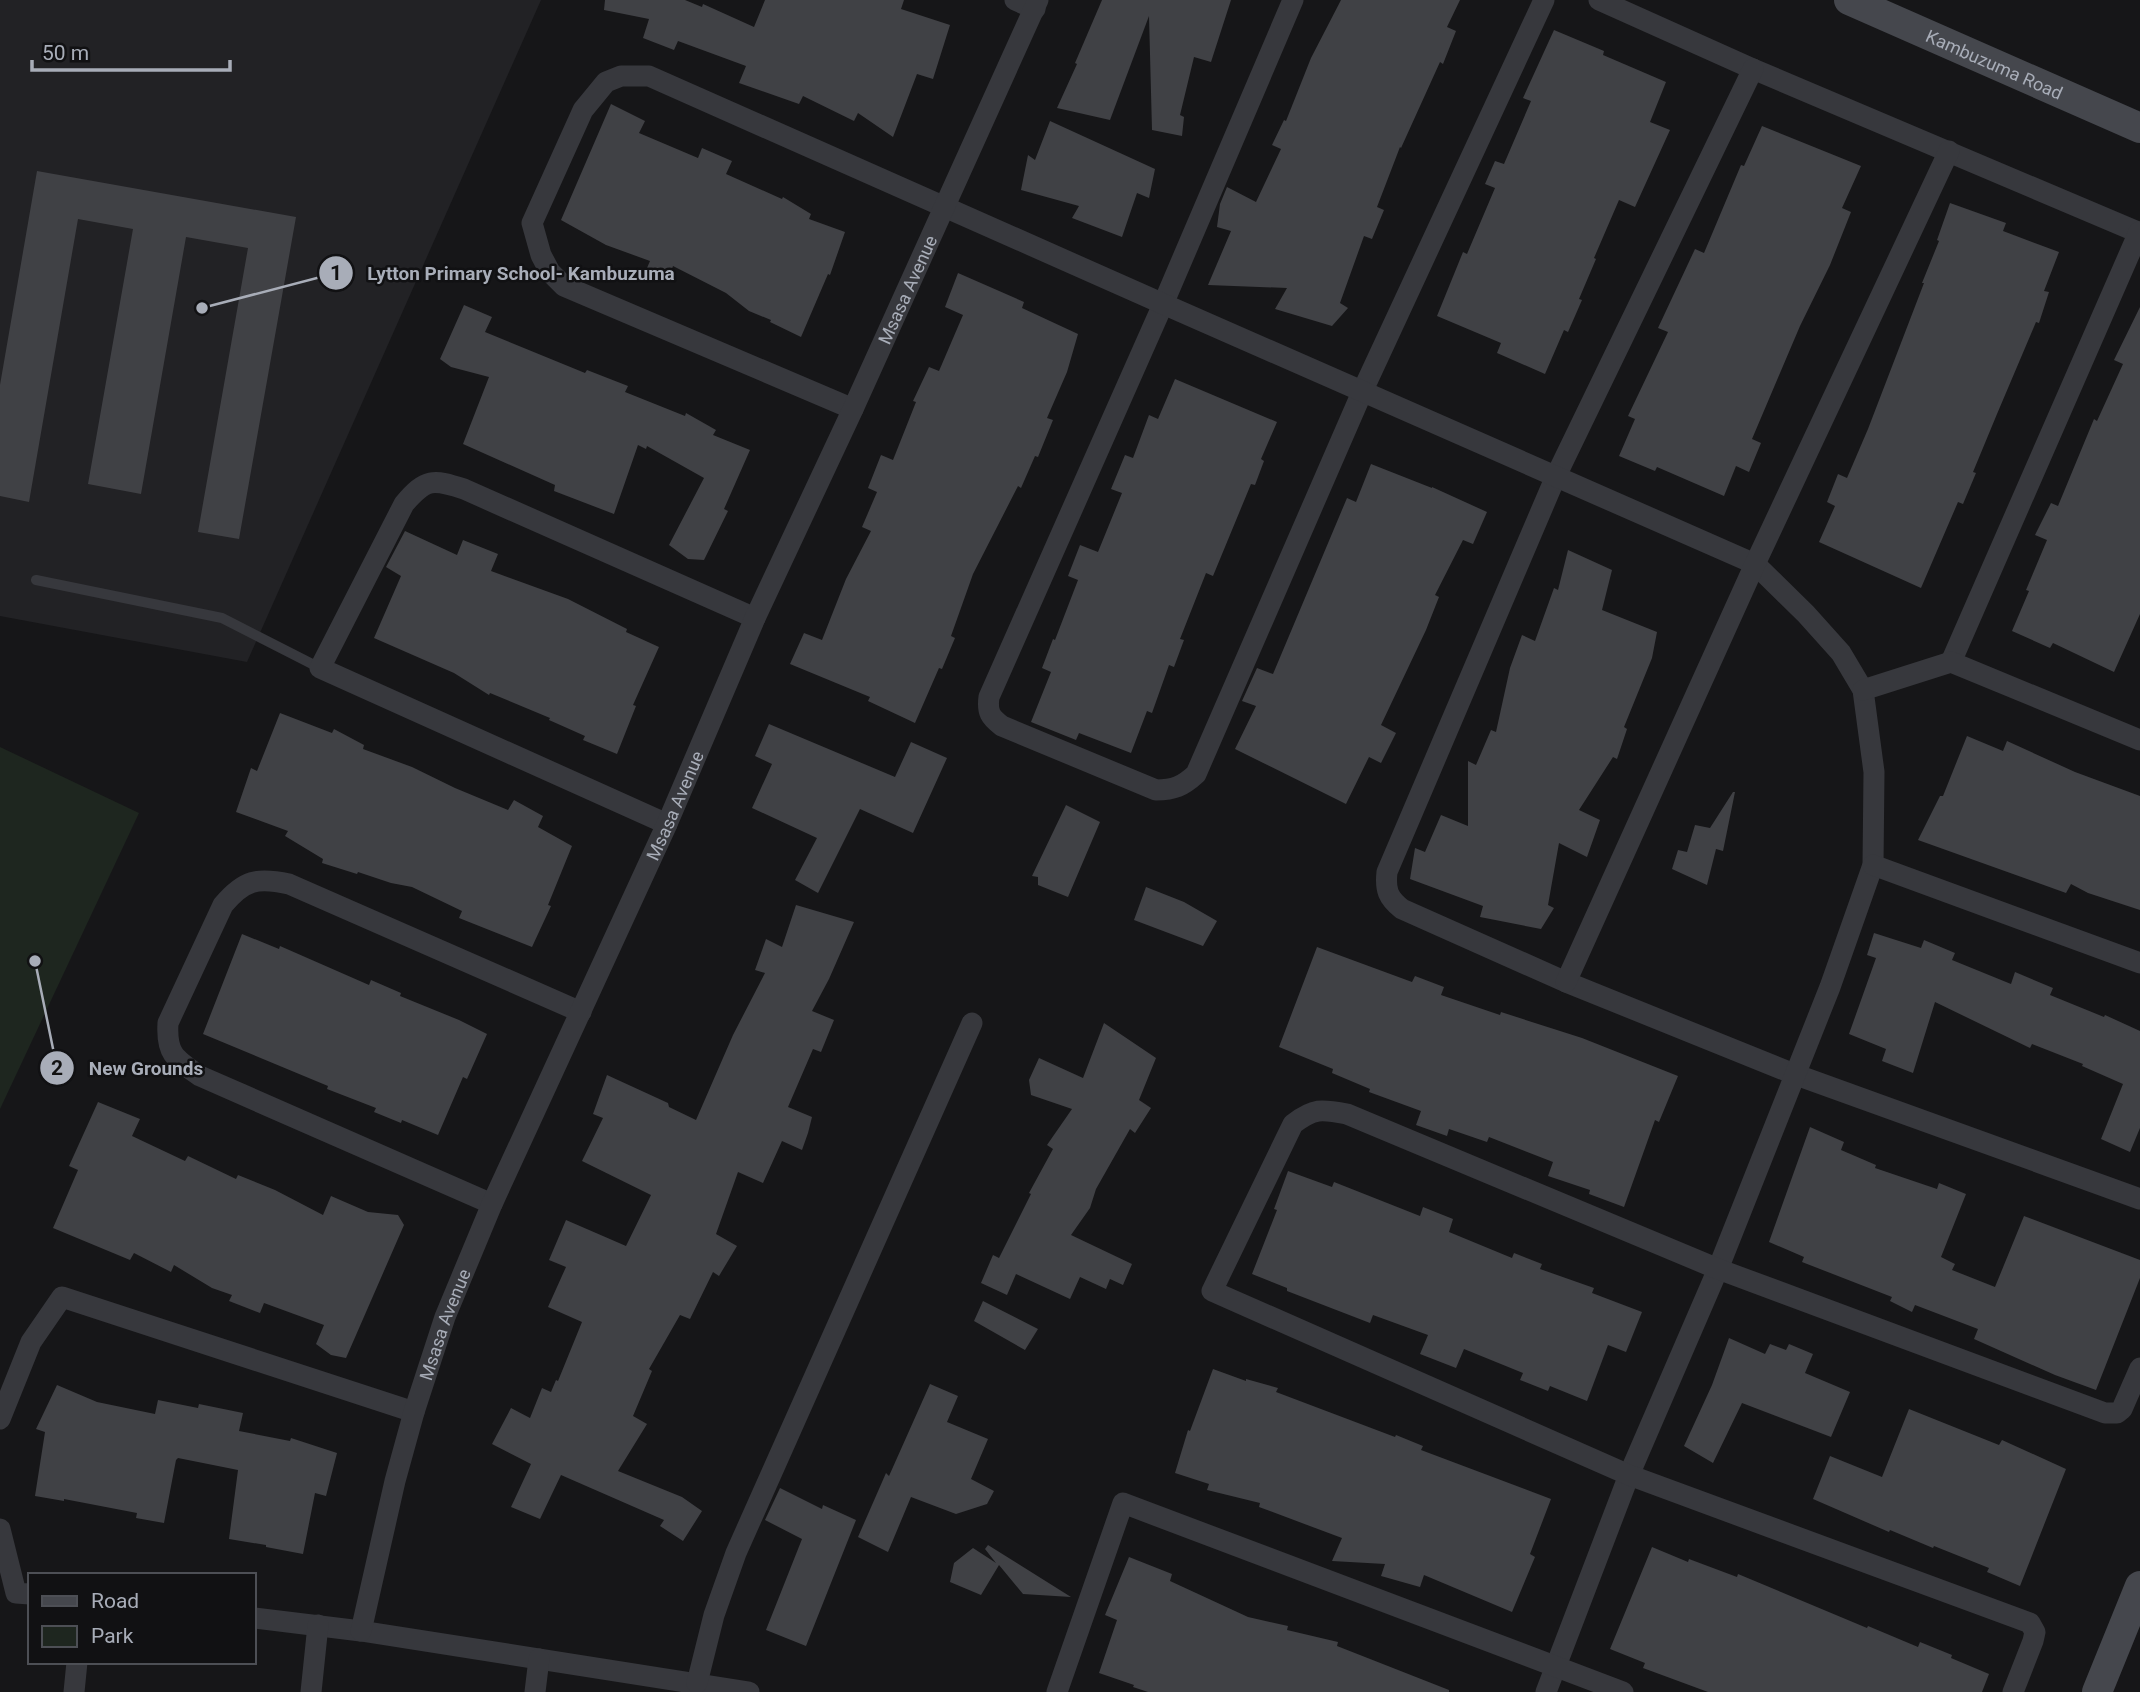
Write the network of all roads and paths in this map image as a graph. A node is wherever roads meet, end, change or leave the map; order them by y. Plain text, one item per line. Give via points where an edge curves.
1 (1293, 0) edge
2 (1544, 0) edge
3 (1599, 0) edge
4 (1849, 0) edge
5 (1030, 3) edge
6 (1753, 69) junction
7 (2140, 128) edge
8 (1949, 152) junction
9 (943, 208) junction
10 (2140, 233) edge
11 (1164, 302) junction
12 (1363, 390) junction
13 (853, 409) junction
14 (1556, 476) junction
15 (1755, 564) junction
16 (36, 580) dead end
17 (755, 618) junction
18 (1951, 662) junction
19 (320, 668) junction
20 (1863, 690) junction
21 (2140, 738) edge
22 (667, 824) junction
23 (1873, 865) junction
24 (2140, 963) edge
25 (1566, 982) junction
26 (581, 1012) junction
27 (972, 1023) dead end
28 (1794, 1074) junction
29 (2140, 1199) edge
30 (492, 1204) junction
31 (1718, 1269) junction
32 (2140, 1368) edge
33 (414, 1412) junction
34 (0, 1419) edge
35 (1629, 1475) junction
36 (0, 1528) edge
37 (2140, 1586) edge
38 (28, 1594) edge
39 (256, 1618) edge
40 (318, 1625) junction
41 (361, 1631) junction
42 (539, 1658) junction
43 (77, 1664) edge
44 (1555, 1667) junction
45 (697, 1683) junction
46 (74, 1692) edge
47 (311, 1692) edge
48 (535, 1692) edge
49 (750, 1692) edge
50 (1057, 1692) edge
51 (1546, 1692) edge
52 (1623, 1692) edge
53 (2013, 1692) edge
54 (2096, 1692) edge

1 - 11 street
2 - 12 street
3 - 6 street
4 - 7 main road, Kambuzuma Road
5 - 9 street, Msasa Avenue
6 - 8 street
6 - 14 street
8 - 10 street
8 - 15 street
9 - 11 street
9 - 13 street, Msasa Avenue
9 - 13 street via 649,76 621,76 607,82 583,110 533,223 550,272 564,286
10 - 18 street
11 - 12 street
11 - 12 street via 989,697 991,718 1002,726 1156,790 1172,790 1196,774
12 - 14 street
13 - 17 street, Msasa Avenue
14 - 15 street
14 - 25 street via 1387,872 1385,886 1389,899 1402,909
15 - 20 street via 1841,653
15 - 25 street
16 - 19 lane via 222,618
17 - 19 street via 441,481 419,486 404,504
17 - 22 street, Msasa Avenue
18 - 20 street
18 - 21 street
19 - 22 street
20 - 23 street via 1874,772
22 - 26 street, Msasa Avenue
23 - 24 street
23 - 28 street
25 - 28 street
26 - 30 street, Msasa Avenue
26 - 30 street via 289,884 270,880 249,882 223,905 168,1023 167,1044 200,1076
27 - 45 street via 736,1553
28 - 29 street
28 - 31 street
30 - 33 street, Msasa Avenue via 445,1317
31 - 32 street via 2105,1413 2122,1409
31 - 35 street
31 - 35 street via 1328,1110 1310,1111 1293,1124 1212,1291
33 - 34 street via 62,1297 31,1342
33 - 41 street, Msasa Avenue
35 - 44 street
35 - 53 street via 2031,1623 2033,1641
36 - 38 street via 16,1593
37 - 54 main road
39 - 40 street
40 - 41 street
40 - 47 street
41 - 42 street
42 - 45 street
42 - 48 street
43 - 46 street
44 - 50 street via 1123,1503
44 - 51 street
44 - 52 street
45 - 49 street

